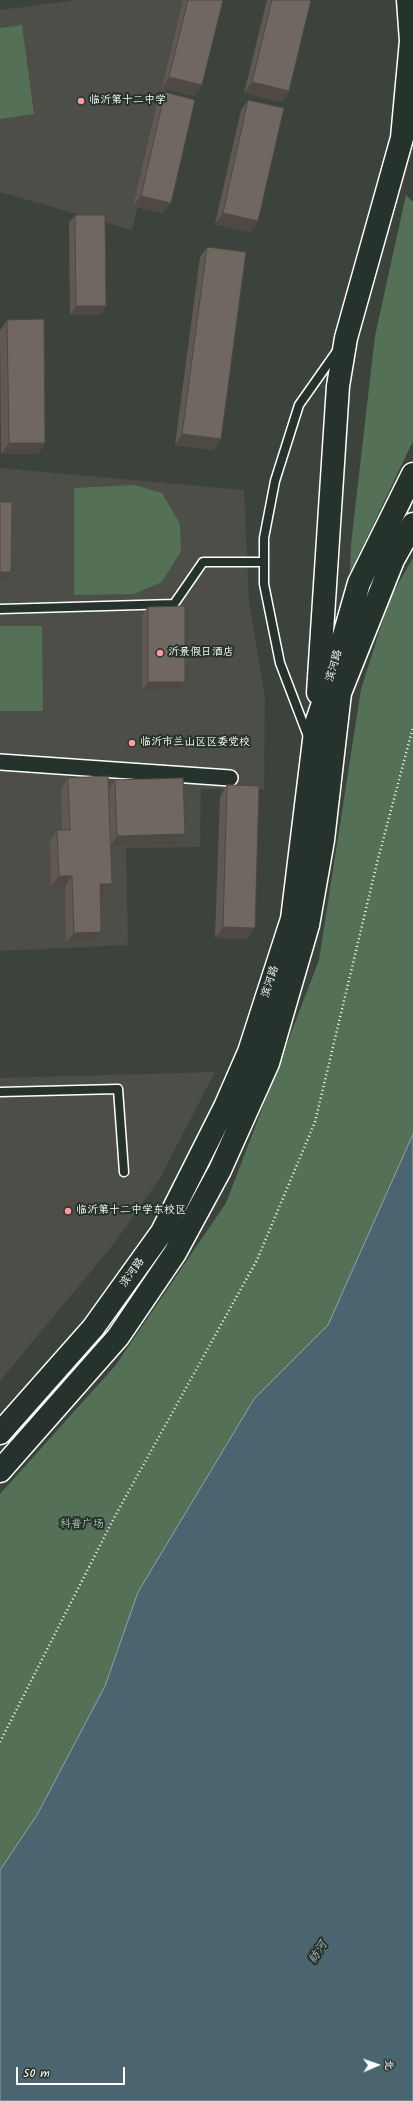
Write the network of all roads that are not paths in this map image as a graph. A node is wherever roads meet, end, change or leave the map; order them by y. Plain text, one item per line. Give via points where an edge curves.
1 (408, 0) edge
2 (346, 338) junction
3 (413, 474) edge
4 (413, 524) edge
5 (264, 562) junction
6 (0, 609) edge
7 (316, 724) junction
8 (313, 747) junction
9 (0, 762) edge
10 (230, 778) dead end
11 (0, 1092) edge
12 (124, 1172) dead end
13 (0, 1433) edge
14 (0, 1471) edge

1 - 2 main road via 411,40 402,138
2 - 5 lane via 299,405 275,481 264,538
2 - 7 main road via 338,386
3 - 7 main road, 滨河路 via 359,583
4 - 14 main road, 滨河路 via 393,560 340,693 323,840 308,925 268,1063 220,1170 175,1253 118,1337
5 - 6 lane via 203,562 174,604
5 - 8 lane via 264,584 280,663 305,733
7 - 8 main road, 滨河路
8 - 13 main road, 滨河路 via 292,919 249,1052 225,1107 162,1232 93,1328
9 - 10 street
11 - 12 lane via 118,1089

